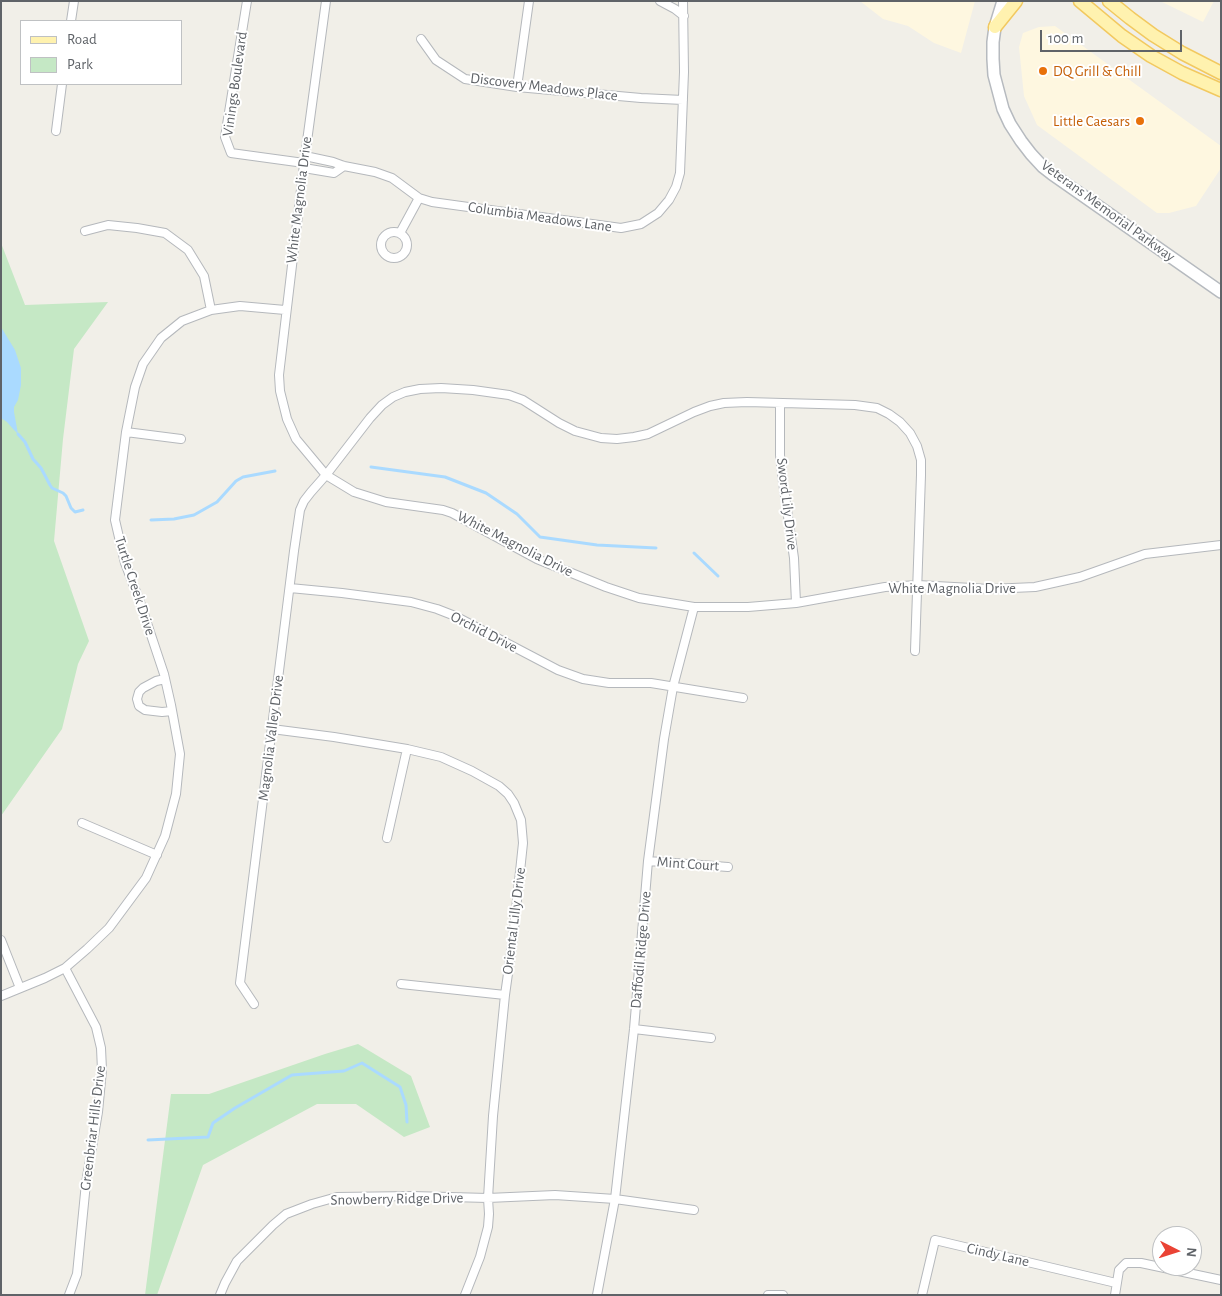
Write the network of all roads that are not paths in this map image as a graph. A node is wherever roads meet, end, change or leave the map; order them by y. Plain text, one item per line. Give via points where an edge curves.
1 (74, 1) edge
2 (248, 1) edge
3 (326, 1) edge
4 (529, 1) edge
5 (660, 1) edge
6 (683, 1) edge
7 (1003, 1) edge
8 (1016, 1) edge
9 (1080, 1) edge
10 (1109, 1) edge
11 (684, 16) junction
12 (71, 20) edge
13 (996, 26) junction
14 (421, 39) dead end
15 (1221, 73) edge
16 (62, 85) edge
17 (517, 87) junction
18 (1221, 90) edge
19 (683, 100) junction
20 (56, 131) dead end
21 (304, 162) junction
22 (344, 166) junction
23 (419, 198) junction
24 (85, 231) dead end
25 (400, 233) dead end
26 (1221, 292) edge
27 (211, 310) junction
28 (286, 310) junction
29 (780, 404) junction
30 (126, 432) junction
31 (181, 439) dead end
32 (326, 475) junction
33 (1221, 545) edge
34 (918, 585) junction
35 (290, 588) junction
36 (796, 603) junction
37 (694, 607) junction
38 (914, 651) dead end
39 (165, 680) junction
40 (673, 687) junction
41 (743, 698) dead end
42 (172, 711) junction
43 (272, 729) junction
44 (407, 749) junction
45 (82, 823) dead end
46 (387, 838) dead end
47 (157, 855) junction
48 (648, 861) junction
49 (728, 867) dead end
50 (1, 940) edge
51 (65, 968) junction
52 (401, 984) dead end
53 (20, 988) junction
54 (1, 996) edge
55 (504, 996) junction
56 (254, 1004) dead end
57 (634, 1029) junction
58 (711, 1038) dead end
59 (488, 1198) junction
60 (616, 1199) junction
61 (694, 1210) dead end
62 (1221, 1280) edge
63 (1116, 1283) junction
64 (69, 1295) edge
65 (220, 1295) edge
66 (465, 1295) edge
67 (597, 1295) edge
68 (768, 1295) edge
69 (782, 1295) edge
70 (922, 1295) edge
71 (1115, 1295) edge

1 - 12 street
2 - 21 street, Vinings Boulevard via 225,137 231,153
3 - 21 street, White Magnolia Drive
4 - 17 street
5 - 11 street
6 - 11 street, Columbia Meadows Lane
7 - 13 street, Veterans Memorial Parkway
8 - 13 main road
9 - 18 main road via 1151,56
10 - 15 main road via 1153,35
11 - 19 street, Columbia Meadows Lane
13 - 26 street, Veterans Memorial Parkway via 993,59 998,92 1010,124 1031,154 1052,174
14 - 17 street, Discovery Meadows Place via 436,60 465,79
16 - 20 street
17 - 19 street, Discovery Meadows Place
19 - 23 street, Columbia Meadows Lane via 680,173 676,187 658,212 641,224 621,228
21 - 22 street, Columbia Meadows Lane via 333,162
21 - 22 street, Columbia Meadows Lane via 334,173
21 - 28 street, White Magnolia Drive
22 - 23 street, Columbia Meadows Lane via 392,178
23 - 25 street
24 - 27 street via 108,225 165,233 188,250 204,276
27 - 28 street, Turtle Creek Drive via 240,306
27 - 30 street, Turtle Creek Drive via 182,322 161,338 143,364
28 - 32 street, White Magnolia Drive via 278,375 284,408 296,439
29 - 32 street, Magnolia Valley Drive via 724,403 694,412 648,434 601,438 575,431 509,395 420,388 393,397 382,405
29 - 34 street, Magnolia Valley Drive via 876,408 900,422 910,433 917,446 921,468
29 - 36 street, Sword Lily Drive via 780,456 794,558
30 - 31 street
30 - 39 street, Turtle Creek Drive via 115,520 125,563
32 - 35 street, Magnolia Valley Drive via 300,510
32 - 37 street, White Magnolia Drive via 354,492 386,502 452,513 537,559 606,587 639,598
33 - 34 street, White Magnolia Drive via 1145,554 1080,577 1035,587 990,589
34 - 36 street, White Magnolia Drive via 885,587
34 - 38 street, Magnolia Valley Drive
35 - 40 street, Orchid Drive via 411,602 455,616 558,670 583,679
35 - 43 street, Magnolia Valley Drive
36 - 37 street, White Magnolia Drive
37 - 40 street, Daffodil Ridge Drive
39 - 42 street, Turtle Creek Drive
39 - 42 street via 142,688 137,699 145,710
40 - 41 street, Orchid Drive
40 - 48 street, Daffodil Ridge Drive
42 - 47 street, Turtle Creek Drive via 180,754 176,794
43 - 44 street, Oriental Lilly Drive
43 - 56 street, Magnolia Valley Drive via 240,983
44 - 46 street
44 - 55 street, Oriental Lilly Drive via 441,758 499,786 508,794 522,820 523,843
45 - 47 street
47 - 51 street, Turtle Creek Drive via 146,878 109,928
48 - 49 street, Mint Court
48 - 57 street, Daffodil Ridge Drive
50 - 53 street
51 - 53 street, Turtle Creek Drive
51 - 64 street, Greenbriar Hills Drive via 96,1027 102,1070 77,1274
52 - 55 street
53 - 54 street, Turtle Creek Drive
55 - 59 street, Oriental Lilly Drive
57 - 58 street
57 - 60 street, Daffodil Ridge Drive
59 - 60 street, Snowberry Ridge Drive via 555,1195
59 - 65 street, Snowberry Ridge Drive via 337,1197 312,1204 286,1214 260,1236 237,1261
59 - 66 street, Oriental Lilly Drive via 486,1237
60 - 61 street, Snowberry Ridge Drive
60 - 67 street, Daffodil Ridge Drive
62 - 63 street via 1126,1263 1118,1270
63 - 70 street, Cindy Lane via 935,1240
63 - 71 street
68 - 69 street

